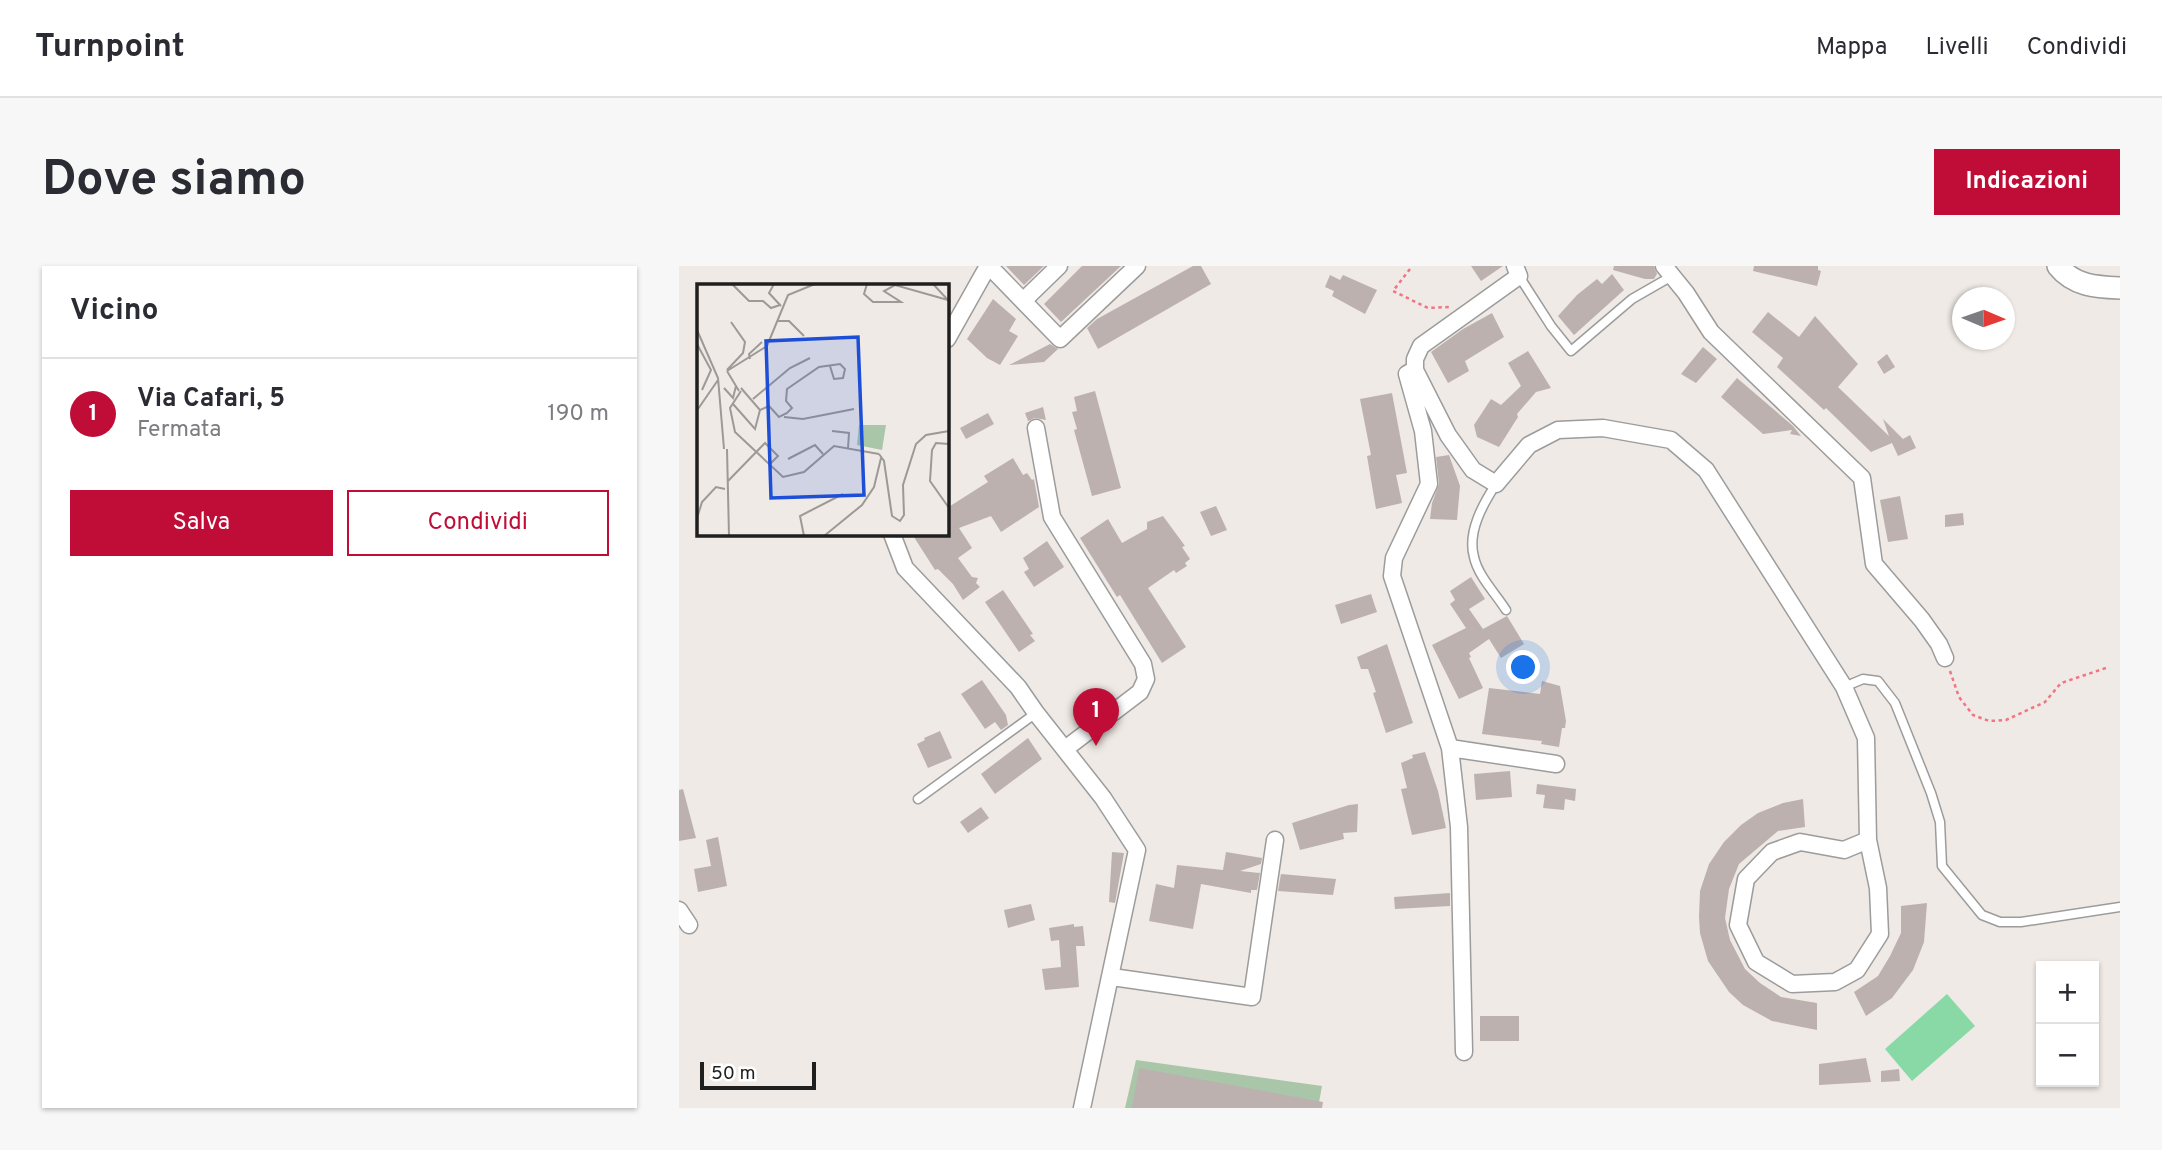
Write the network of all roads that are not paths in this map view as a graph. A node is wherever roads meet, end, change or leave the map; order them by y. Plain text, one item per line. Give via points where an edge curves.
1 (988, 266) edge
2 (1059, 266) edge
3 (1137, 266) edge
4 (2058, 266) edge
5 (1517, 271) edge
6 (1668, 271) edge
7 (2120, 288) edge
8 (1023, 301) junction
9 (949, 338) edge
10 (1415, 370) junction
11 (1035, 428) dead end
12 (1496, 484) junction
13 (893, 536) edge
14 (1506, 610) dead end
15 (1945, 658) road end
16 (1844, 687) junction
17 (1035, 713) junction
18 (1450, 748) junction
19 (1065, 749) junction
20 (1556, 764) dead end
21 (918, 799) dead end
22 (1275, 840) dead end
23 (1868, 840) junction
24 (2120, 907) edge
25 (679, 910) edge
26 (689, 925) dead end
27 (1112, 977) junction
28 (1464, 1052) dead end
29 (1082, 1108) edge

1 - 8 street
1 - 9 street
2 - 8 street
3 - 8 street via 1060,339
4 - 7 street via 2067,278 2093,287
5 - 6 lane via 1571,351
5 - 10 street via 1421,346
6 - 15 street via 1711,332 1862,478 1874,564 1922,620
10 - 12 street via 1448,435 1473,470
10 - 18 street via 1407,374 1423,431 1429,484 1394,558 1392,576
11 - 19 street via 1052,517 1143,664 1146,679 1140,692
12 - 14 lane via 1482,506 1473,556
12 - 16 street via 1529,446 1558,430 1603,428 1671,440 1706,470
13 - 17 street via 905,568 1018,687
16 - 23 street via 1866,738
16 - 24 lane via 1863,679 1878,681 1895,703 1940,822 1943,866 1982,915 2000,922 2021,922
17 - 19 street
17 - 21 lane
18 - 20 street
18 - 28 street via 1459,827
19 - 27 street via 1137,850
22 - 27 street via 1252,997
23 - 23 street via 1878,888 1880,934 1857,970 1835,982 1792,984 1756,962 1738,925 1746,880 1772,852 1800,842 1844,850
25 - 26 street
27 - 29 street

